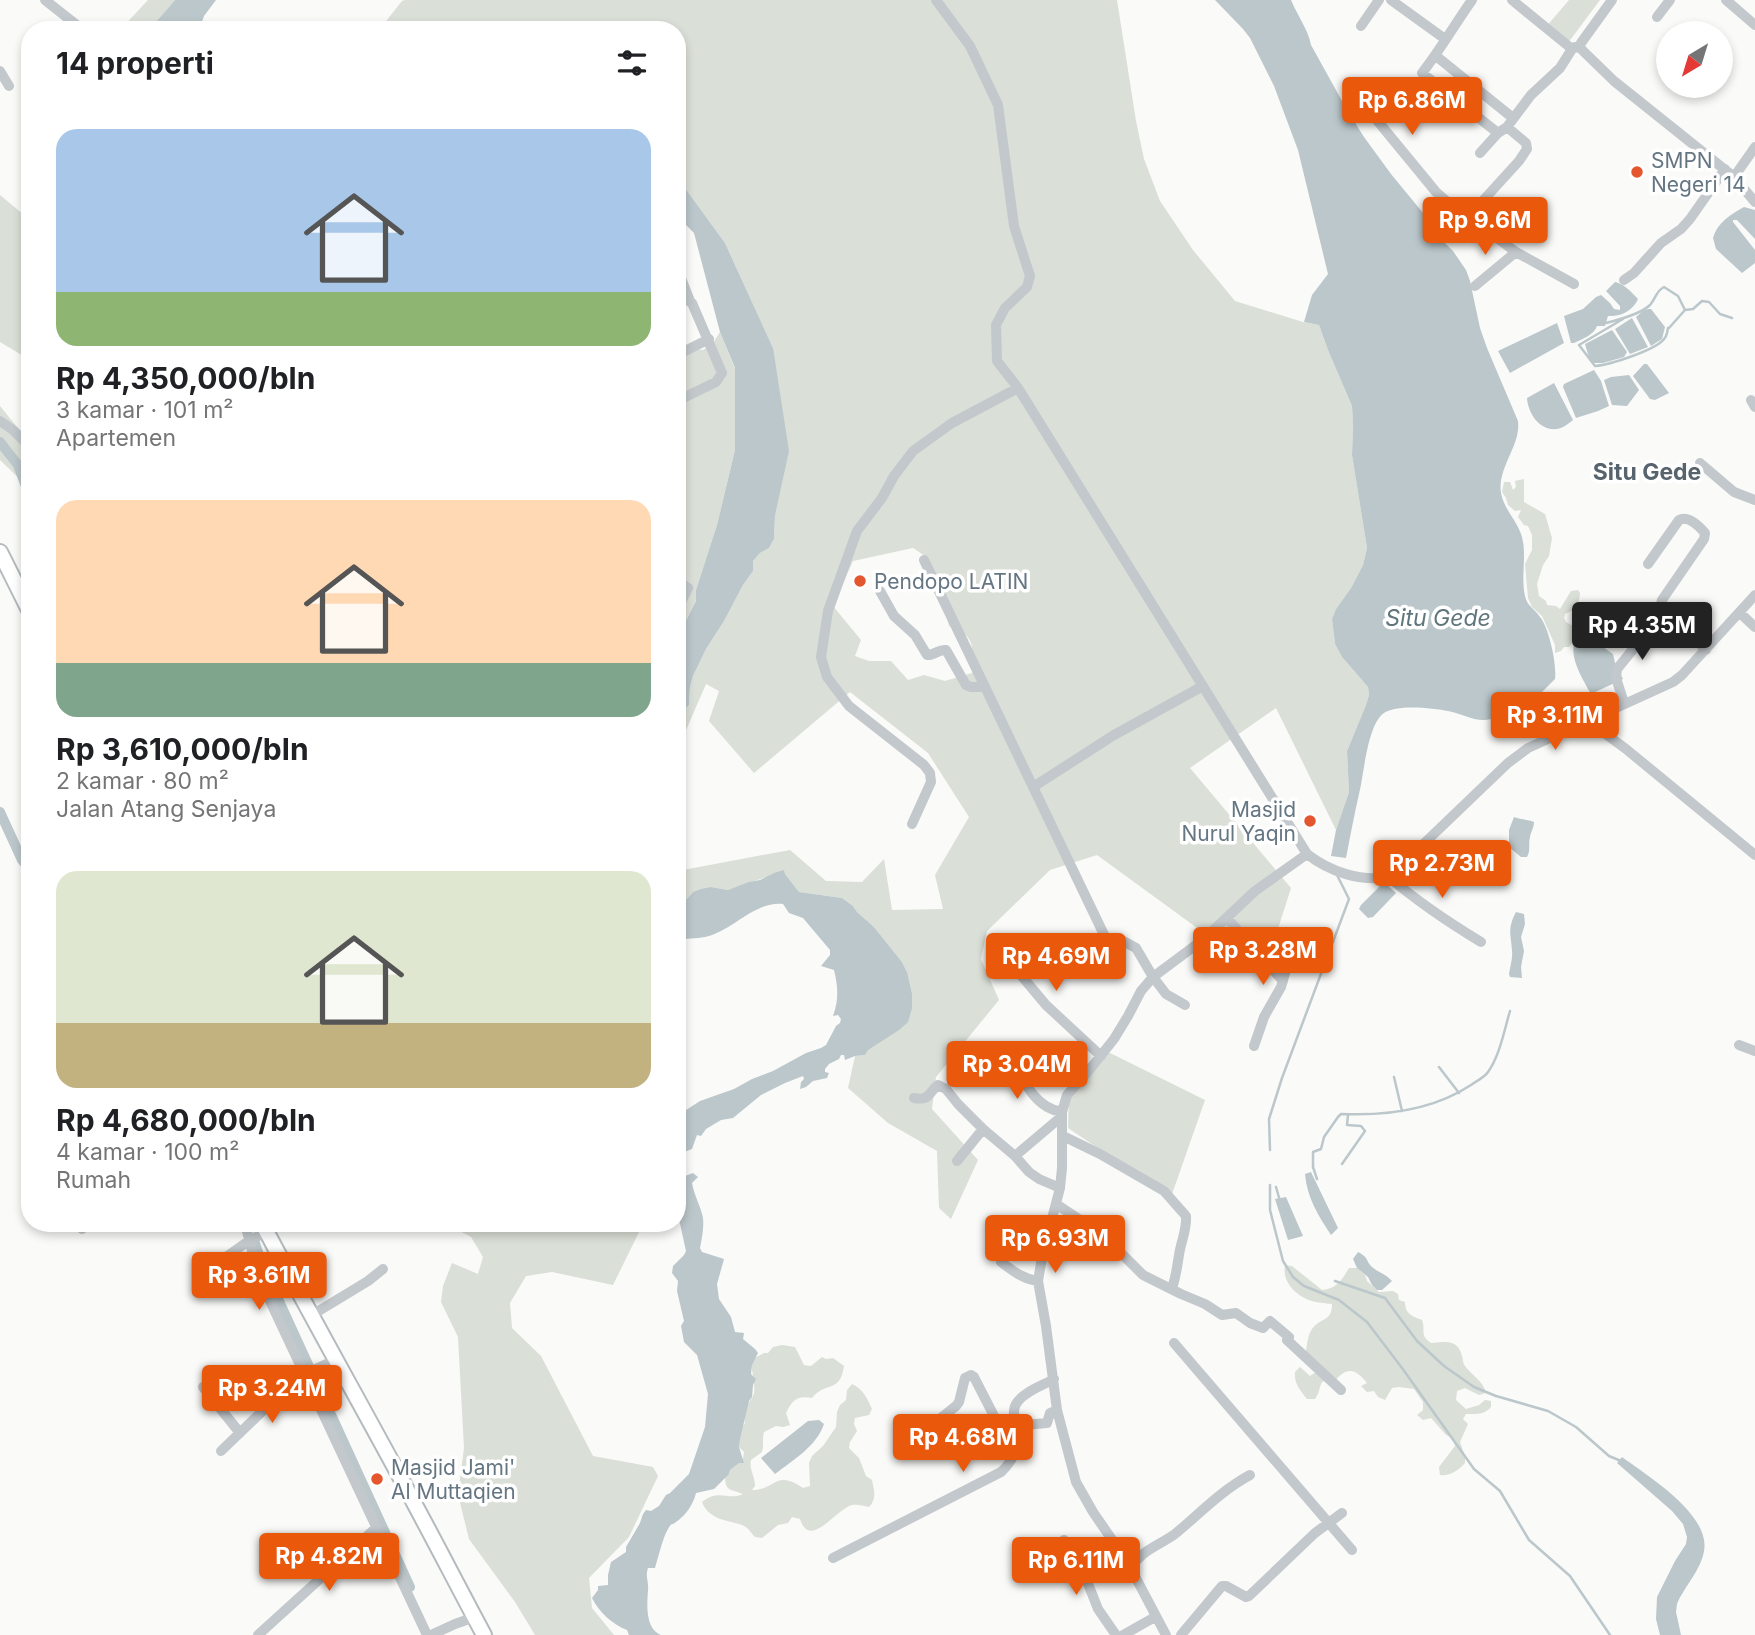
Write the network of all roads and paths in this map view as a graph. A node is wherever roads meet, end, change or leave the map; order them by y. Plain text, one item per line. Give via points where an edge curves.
1 (45, 0) edge
2 (936, 0) edge
3 (1379, 0) edge
4 (1391, 0) edge
5 (1472, 0) edge
6 (1512, 0) edge
7 (1612, 0) edge
8 (1670, 0) edge
9 (1726, 0) edge
10 (1657, 17) dead end
11 (72, 21) edge
12 (1755, 25) edge
13 (1361, 26) dead end
14 (1445, 39) junction
15 (1576, 48) junction
16 (1436, 56) junction
17 (0, 71) edge
18 (9, 86) dead end
19 (1362, 102) dead end
20 (1506, 126) junction
21 (1755, 147) edge
22 (1480, 153) dead end
23 (1730, 173) junction
24 (1755, 202) edge
25 (1469, 217) junction
26 (1516, 252) junction
27 (1624, 279) dead end
28 (1574, 284) dead end
29 (1475, 286) dead end
30 (686, 291) edge
31 (686, 299) edge
32 (690, 301) junction
33 (709, 339) junction
34 (686, 350) edge
35 (1018, 388) junction
36 (686, 397) edge
37 (0, 421) edge
38 (21, 438) edge
39 (1700, 463) dead end
40 (1755, 500) edge
41 (0, 552) edge
42 (924, 560) dead end
43 (1648, 564) dead end
44 (880, 591) dead end
45 (21, 592) edge
46 (1755, 595) edge
47 (1740, 613) junction
48 (1656, 621) dead end
49 (1755, 626) edge
50 (1706, 650) junction
51 (1203, 686) junction
52 (985, 687) junction
53 (1624, 703) junction
54 (1588, 721) junction
55 (1033, 788) junction
56 (912, 824) dead end
57 (1307, 854) junction
58 (1755, 855) edge
59 (1389, 877) junction
60 (1227, 918) junction
61 (1296, 935) dead end
62 (1481, 942) dead end
63 (995, 944) dead end
64 (1153, 977) junction
65 (1283, 981) junction
66 (1185, 1006) dead end
67 (1739, 1045) dead end
68 (1254, 1046) dead end
69 (1007, 1048) dead end
70 (1755, 1051) edge
71 (1101, 1056) junction
72 (914, 1098) dead end
73 (1061, 1115) junction
74 (983, 1129) junction
75 (1063, 1136) junction
76 (1015, 1156) junction
77 (957, 1161) dead end
78 (1060, 1188) junction
79 (1056, 1204) junction
80 (259, 1233) edge
81 (1001, 1262) dead end
82 (216, 1264) dead end
83 (383, 1269) dead end
84 (272, 1279) junction
85 (1038, 1281) junction
86 (1172, 1289) junction
87 (312, 1315) junction
88 (1174, 1343) dead end
89 (335, 1360) junction
90 (305, 1374) junction
91 (1054, 1379) junction
92 (203, 1387) dead end
93 (1341, 1390) dead end
94 (1057, 1410) junction
95 (1013, 1411) junction
96 (997, 1420) junction
97 (1025, 1425) dead end
98 (240, 1433) junction
99 (922, 1433) dead end
100 (221, 1451) dead end
101 (1014, 1455) junction
102 (1250, 1475) dead end
103 (1342, 1513) dead end
104 (1329, 1524) junction
105 (377, 1527) junction
106 (1064, 1540) dead end
107 (1352, 1550) dead end
108 (833, 1558) dead end
109 (1130, 1567) junction
110 (1155, 1617) junction
111 (475, 1618) junction
112 (433, 1634) edge
113 (258, 1635) edge
114 (484, 1635) edge
115 (1116, 1635) edge
116 (1123, 1635) edge
117 (1166, 1635) edge
118 (1181, 1635) edge

1 - 11 street
2 - 35 street via 970,46 998,105 1014,226 1030,276 1027,288 1005,308 996,325 998,361
3 - 13 street
4 - 14 street
5 - 14 street
6 - 15 street
7 - 15 street
8 - 10 street
9 - 12 street
14 - 16 street
15 - 20 street
15 - 23 street
16 - 20 street
16 - 20 street via 1422,73
17 - 18 street
19 - 25 street via 1436,192
20 - 22 street
20 - 25 street via 1527,143 1527,149
21 - 23 street
23 - 24 street
23 - 27 street via 1681,229
25 - 26 street
26 - 28 street
26 - 29 street
30 - 32 street
31 - 32 street
32 - 33 street
33 - 34 street
33 - 36 street via 722,373 716,382
35 - 51 street
35 - 56 street via 952,423 913,451 857,531 828,611 821,657 827,677 849,706 930,773 931,782
37 - 38 street
39 - 40 street via 1734,492
41 - 45 main road
42 - 52 street
43 - 50 street via 1679,520 1687,518 1705,533 1661,604
44 - 52 street via 893,615 927,654 946,650 966,685
46 - 47 street
47 - 49 street
47 - 50 street
48 - 53 street via 1617,669
50 - 53 street via 1682,675
51 - 55 street via 1114,735
51 - 57 street
52 - 55 street
53 - 54 street
54 - 58 street
54 - 59 street via 1517,756
55 - 64 street via 1108,943 1123,941 1136,948
57 - 59 street via 1348,875
57 - 60 street via 1255,891
59 - 62 street via 1439,917
60 - 64 street
60 - 65 street
61 - 65 street
63 - 71 street via 1046,1005
64 - 66 street via 1166,995
64 - 71 street
65 - 68 street
67 - 70 street
69 - 73 street via 1026,1087
71 - 73 street via 1067,1095
72 - 74 street via 928,1097 942,1086
73 - 75 street
73 - 76 street
74 - 76 street
74 - 77 street
75 - 78 street
75 - 86 street via 1164,1191 1186,1216
76 - 78 street via 1029,1172
78 - 79 street
79 - 85 street
79 - 86 street via 1104,1236 1143,1275
80 - 82 street
80 - 84 main road
80 - 84 street via 255,1265
81 - 85 street
83 - 87 street
84 - 87 main road
84 - 90 street
85 - 91 street
86 - 93 street via 1222,1315 1236,1313 1263,1328 1270,1321
87 - 89 main road
88 - 104 street
89 - 90 street
89 - 111 main road
90 - 98 street via 281,1385 276,1398
90 - 105 street
91 - 94 street
91 - 95 street via 1024,1396
92 - 98 street
94 - 97 street via 1046,1423
94 - 109 street via 1076,1482
95 - 96 street
95 - 101 street via 1018,1432
96 - 99 street via 971,1375 965,1378 956,1406
96 - 101 street
98 - 100 street
101 - 108 street via 1001,1472
102 - 109 street
103 - 104 street
104 - 107 street
104 - 118 street via 1249,1596 1222,1586
105 - 112 street
105 - 113 street
106 - 115 street
109 - 110 street
110 - 116 street
110 - 117 street
111 - 112 street
111 - 114 main road

